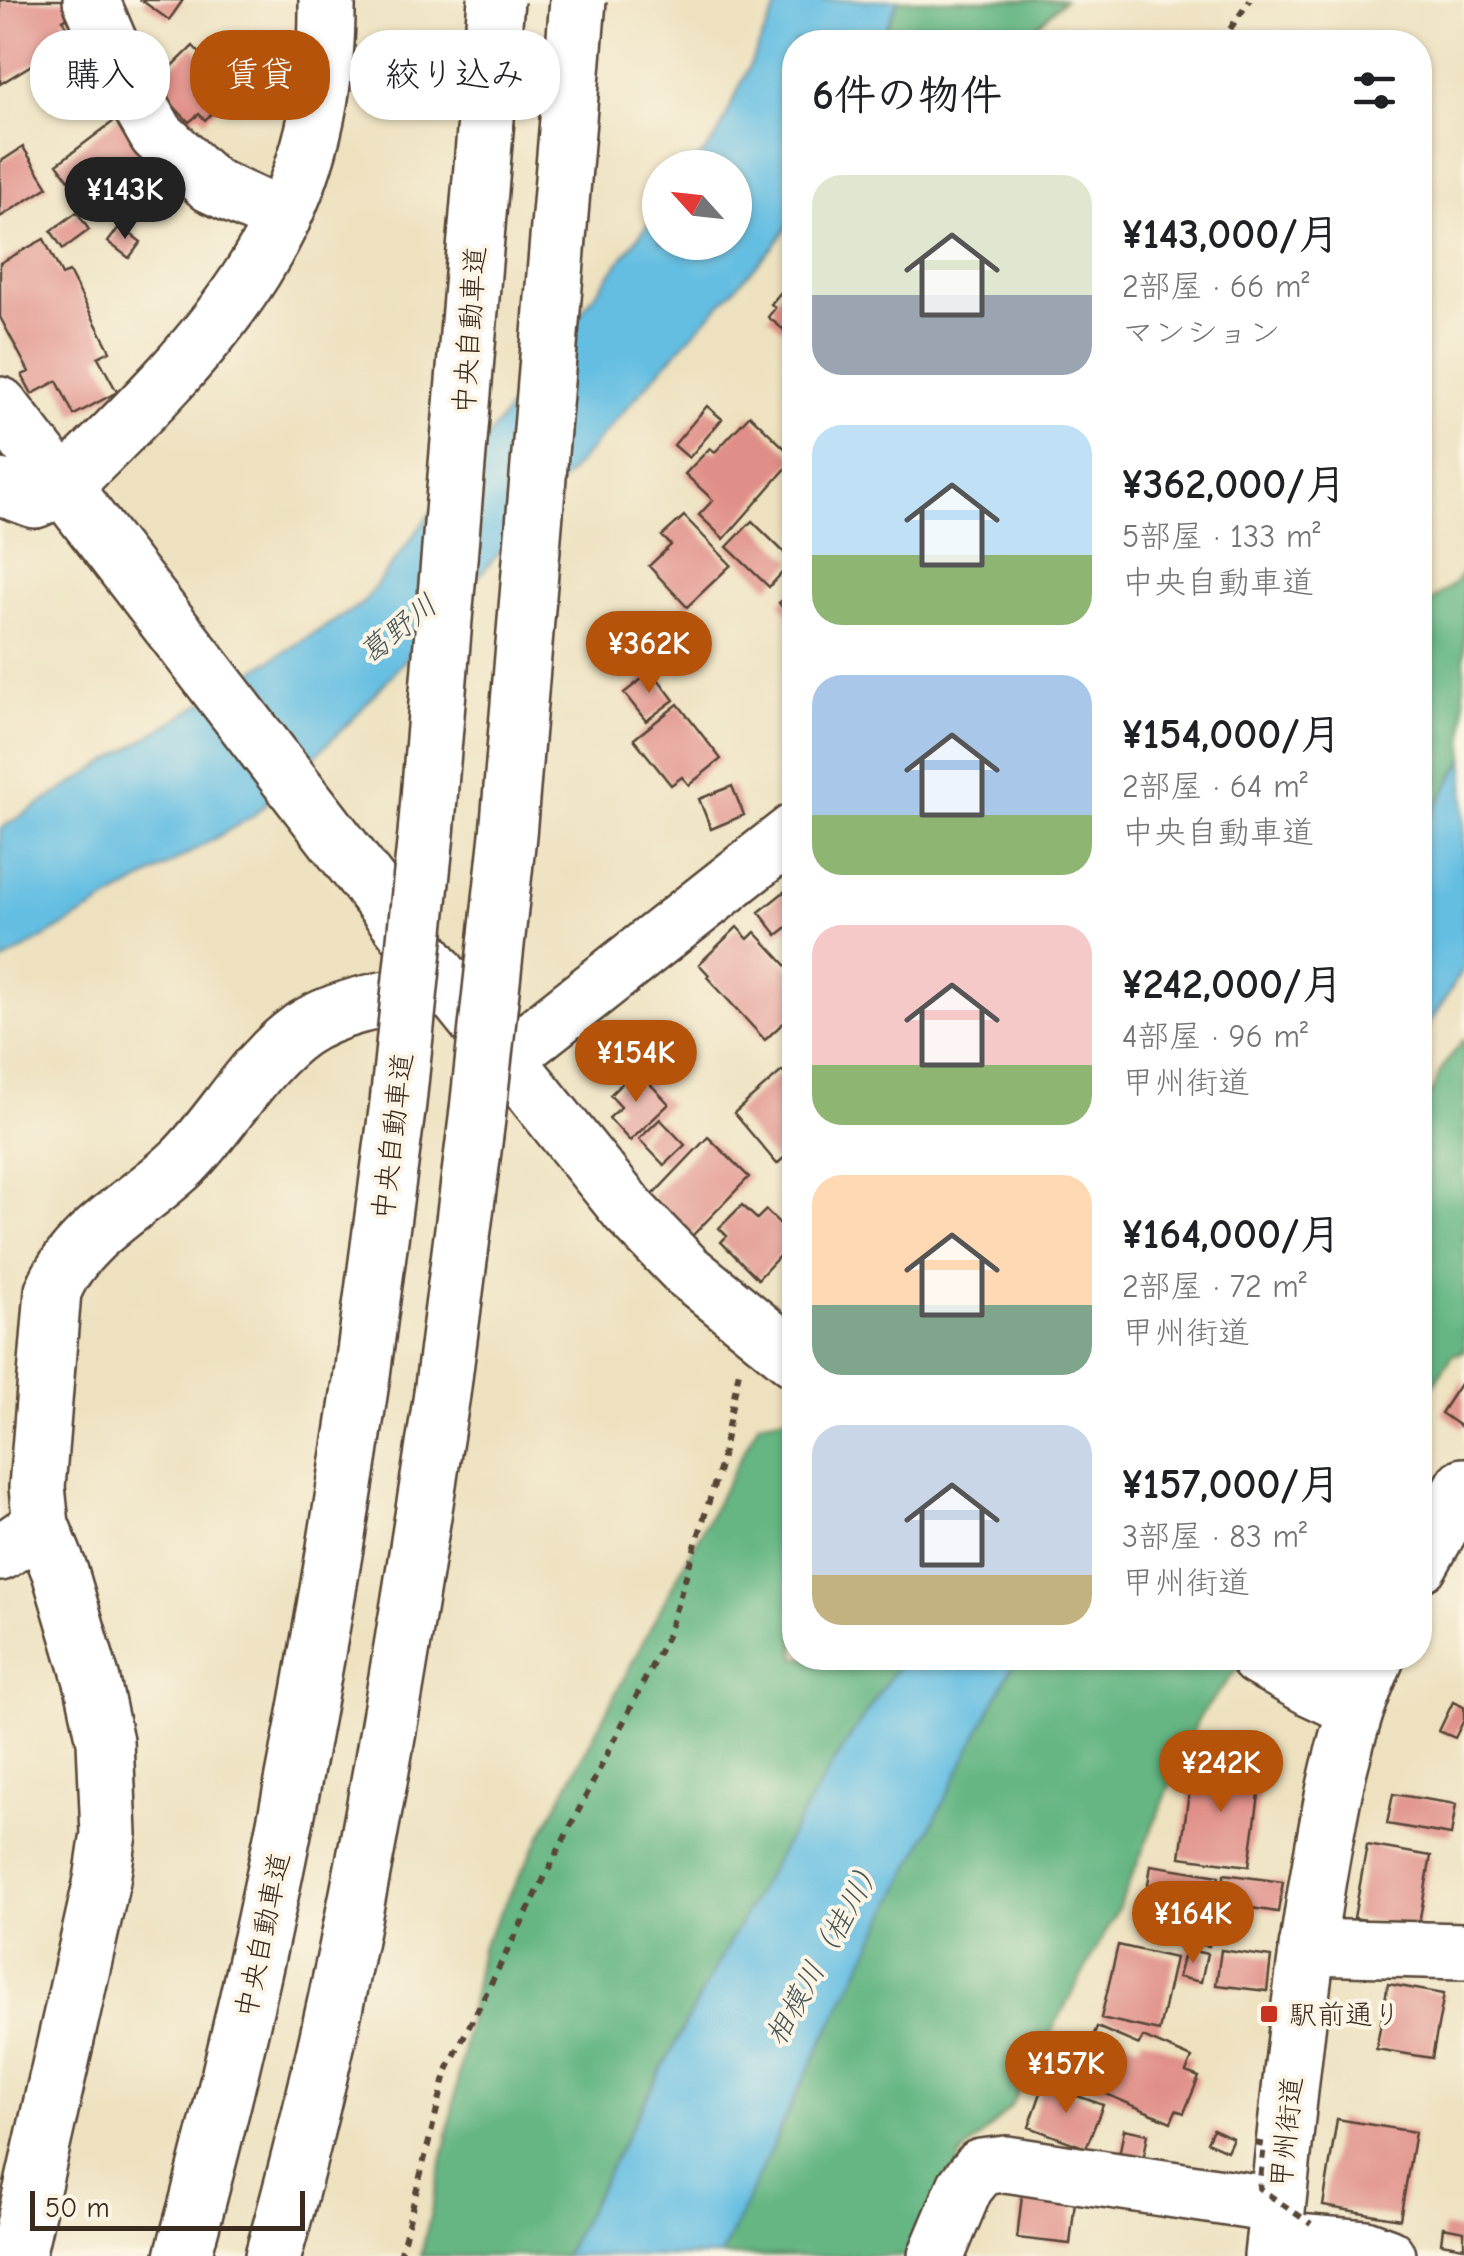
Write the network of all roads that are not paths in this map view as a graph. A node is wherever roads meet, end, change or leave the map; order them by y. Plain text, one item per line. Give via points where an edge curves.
1 (91, 0) edge
2 (327, 0) edge
3 (496, 0) edge
4 (578, 0) edge
5 (283, 218) junction
6 (0, 405) edge
7 (0, 487) edge
8 (62, 488) junction
9 (782, 841) edge
10 (448, 987) junction
11 (507, 1058) junction
12 (782, 1349) edge
13 (1464, 1486) edge
14 (21, 1539) edge
15 (1432, 1543) edge
16 (1279, 1670) edge
17 (1371, 1670) edge
18 (1354, 1708) junction
19 (1307, 1947) junction
20 (1464, 1951) edge
21 (1280, 2231) edge
22 (17, 2256) edge
23 (183, 2256) edge
24 (273, 2256) edge
25 (936, 2256) edge
26 (1387, 2256) edge

1 - 5 main road via 157,135 211,186
2 - 5 main road via 314,133
3 - 23 main road, 中央自動車道, bridge via 426,834 362,1375 262,1943
4 - 24 main road, bridge via 508,835 442,1394 354,1921
5 - 8 main road via 254,274 198,350
6 - 8 main road
7 - 8 main road via 34,500
8 - 10 main road
9 - 11 main road
10 - 11 main road
10 - 14 main road via 328,1015 300,1031 270,1057 184,1161 60,1272 49,1313 37,1488
11 - 12 main road via 629,1212
13 - 15 main road
14 - 22 main road via 60,1572 105,1741 109,1834
16 - 18 main road
17 - 18 main road, 甲州街道
18 - 19 main road, 甲州街道
19 - 20 main road
19 - 21 main road, 甲州街道
21 - 25 main road via 1006,2164 982,2167 965,2187
21 - 26 main road

